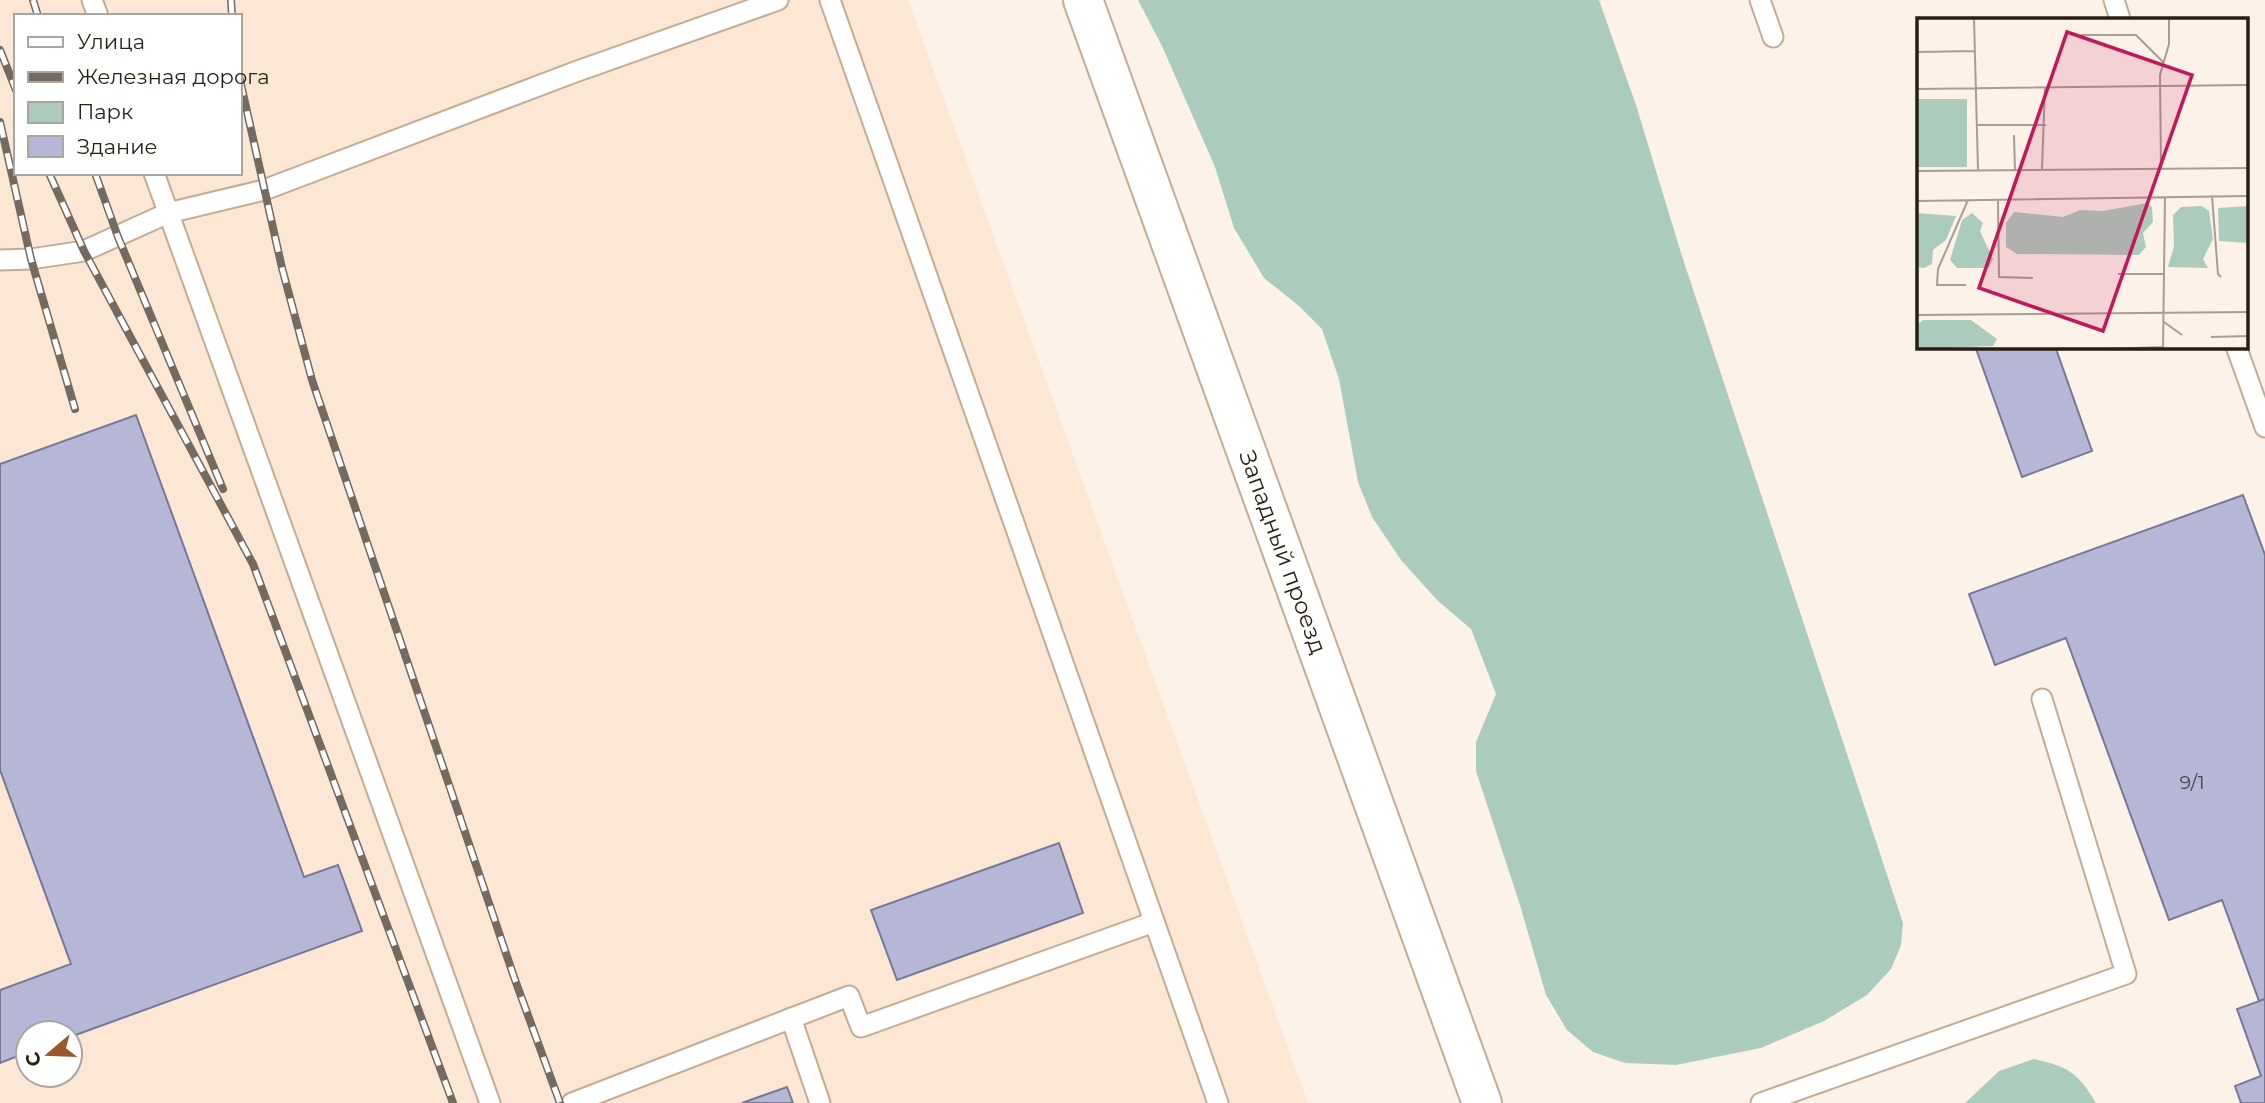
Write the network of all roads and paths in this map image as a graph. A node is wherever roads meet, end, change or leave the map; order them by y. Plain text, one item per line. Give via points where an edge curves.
1 (778, 0) edge
2 (831, 0) edge
3 (1083, 0) edge
4 (1760, 0) edge
5 (2113, 0) edge
6 (2120, 18) edge
7 (1773, 37) dead end
8 (155, 175) edge
9 (168, 212) junction
10 (0, 260) edge
11 (2237, 348) edge
12 (2265, 427) edge
13 (2042, 699) dead end
14 (1154, 922) junction
15 (791, 1018) junction
16 (490, 1103) edge
17 (572, 1103) edge
18 (820, 1103) edge
19 (1218, 1103) edge
20 (1482, 1103) edge
21 (1761, 1103) edge

1 - 9 lane via 264,190
2 - 14 lane
3 - 20 main road, Западный проезд
4 - 7 lane
5 - 6 lane
8 - 9 lane
9 - 10 lane via 84,251
9 - 16 lane
11 - 12 lane
13 - 21 lane via 2126,974
14 - 15 lane via 861,1027 849,996
14 - 19 lane
15 - 17 lane
15 - 18 lane

